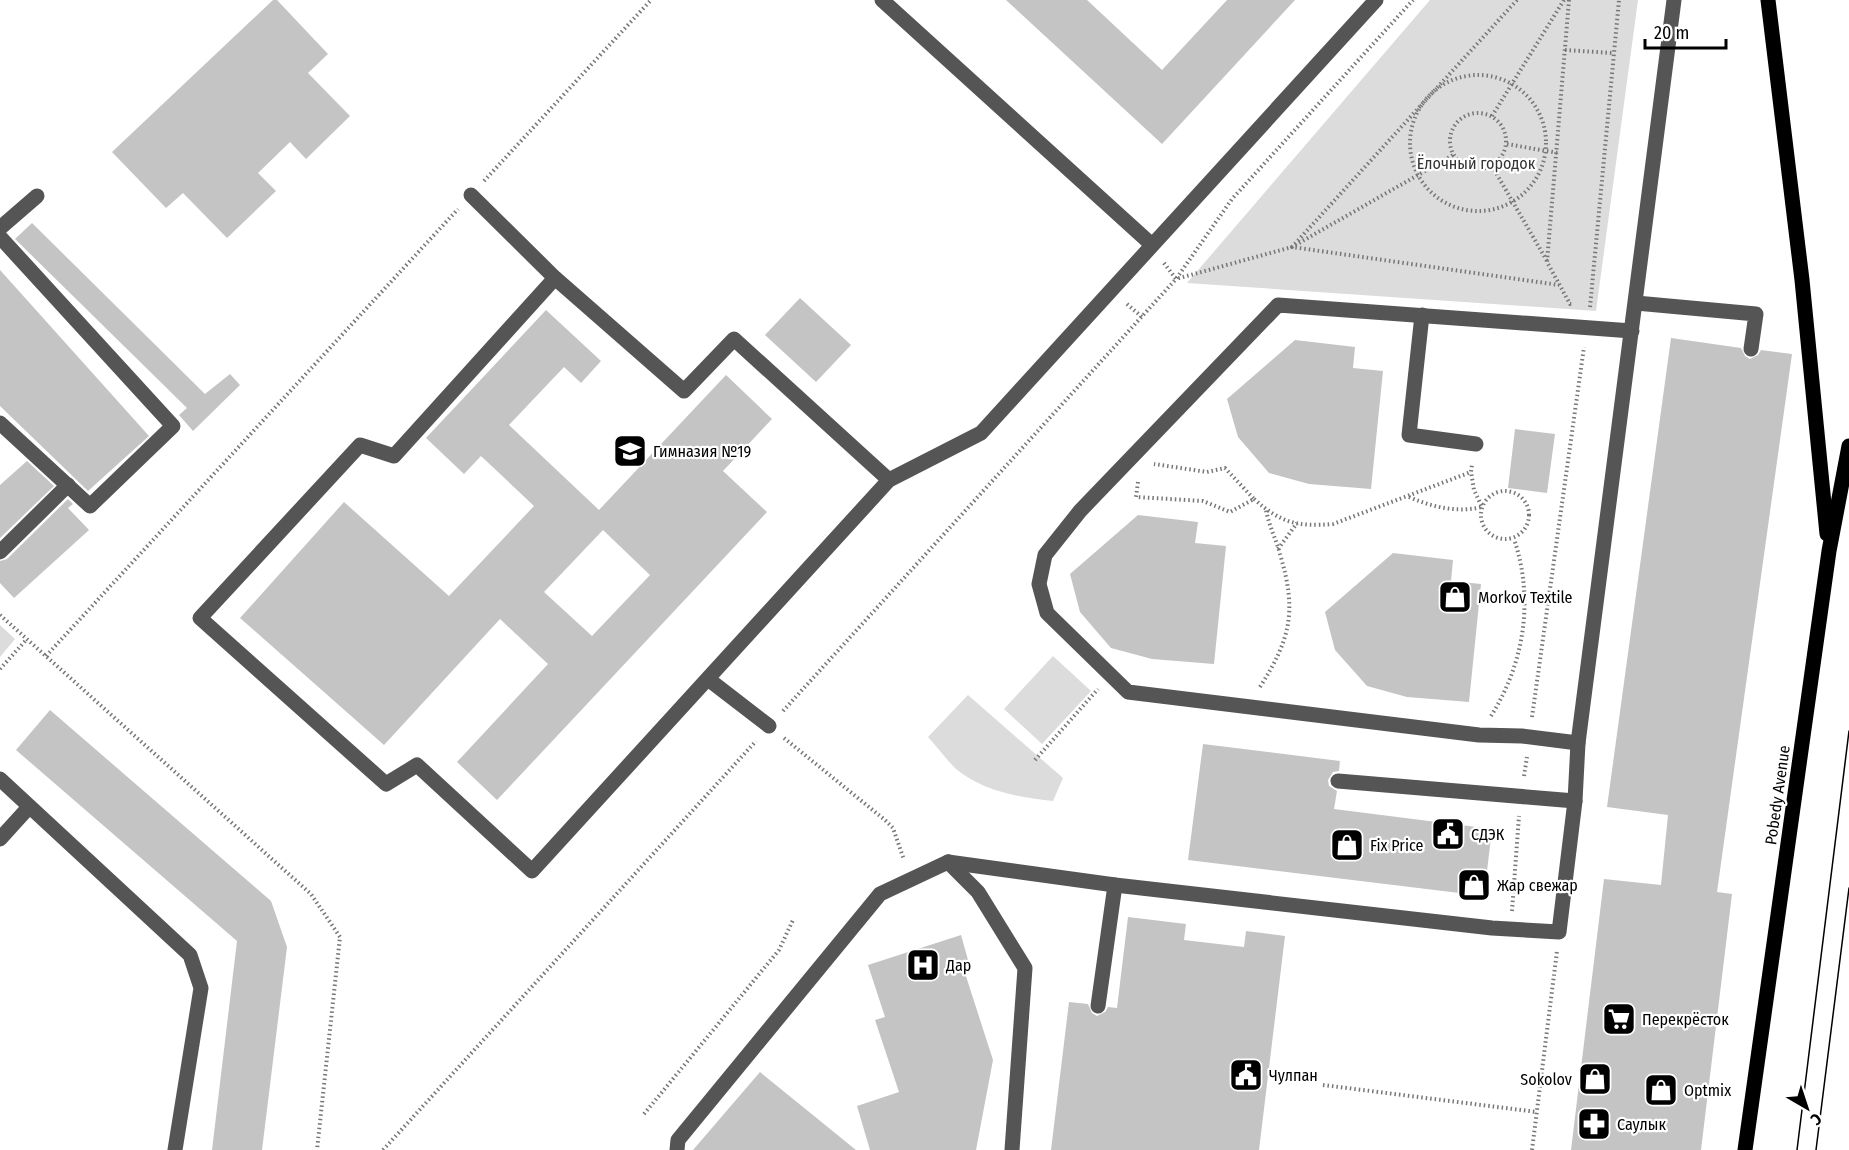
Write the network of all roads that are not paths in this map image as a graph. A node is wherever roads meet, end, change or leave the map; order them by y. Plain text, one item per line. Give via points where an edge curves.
1 (882, 0) edge
2 (1376, 0) edge
3 (1674, 0) edge
4 (1768, 0) edge
5 (471, 195) road end
6 (37, 196) dead end
7 (0, 228) edge
8 (0, 237) edge
9 (1151, 244) junction
10 (555, 278) junction
11 (1636, 303) junction
12 (1422, 315) junction
13 (1632, 331) junction
14 (1751, 349) dead end
15 (0, 423) edge
16 (1476, 444) road end
17 (1849, 446) edge
18 (890, 480) junction
19 (68, 485) junction
20 (1829, 551) junction
21 (0, 552) edge
22 (708, 679) junction
23 (769, 726) road end
24 (1578, 743) junction
25 (0, 778) edge
26 (1338, 781) dead end
27 (1575, 801) junction
28 (29, 807) junction
29 (0, 839) edge
30 (948, 862) junction
31 (1115, 885) junction
32 (1098, 1006) dead end
33 (175, 1150) edge
34 (677, 1150) edge
35 (1012, 1150) edge
36 (1745, 1150) edge

1 - 9 lane
2 - 9 lane
3 - 11 lane
4 - 20 main road
5 - 10 lane
6 - 7 lane
8 - 19 lane via 173,426 90,506
9 - 18 lane via 981,433
10 - 18 lane via 684,391 734,339
10 - 22 lane via 394,456 360,445 200,618 386,784 417,765 532,871
11 - 13 lane
11 - 14 lane via 1756,314
12 - 13 lane
12 - 16 lane via 1409,435
12 - 24 lane via 1278,305 1080,512 1045,555 1039,584 1047,613 1128,692 1479,735
13 - 24 lane
15 - 19 lane
17 - 20 main road, Pobedy Avenue
18 - 22 lane
19 - 21 lane
20 - 36 main road, Pobedy Avenue
22 - 23 lane
24 - 27 lane
25 - 28 lane
26 - 27 lane
27 - 31 lane via 1559,932 1492,928
28 - 29 lane
28 - 33 lane via 190,955 201,988
30 - 31 lane
30 - 34 lane via 880,894 678,1140
30 - 35 lane via 978,892 1025,968
31 - 32 lane

